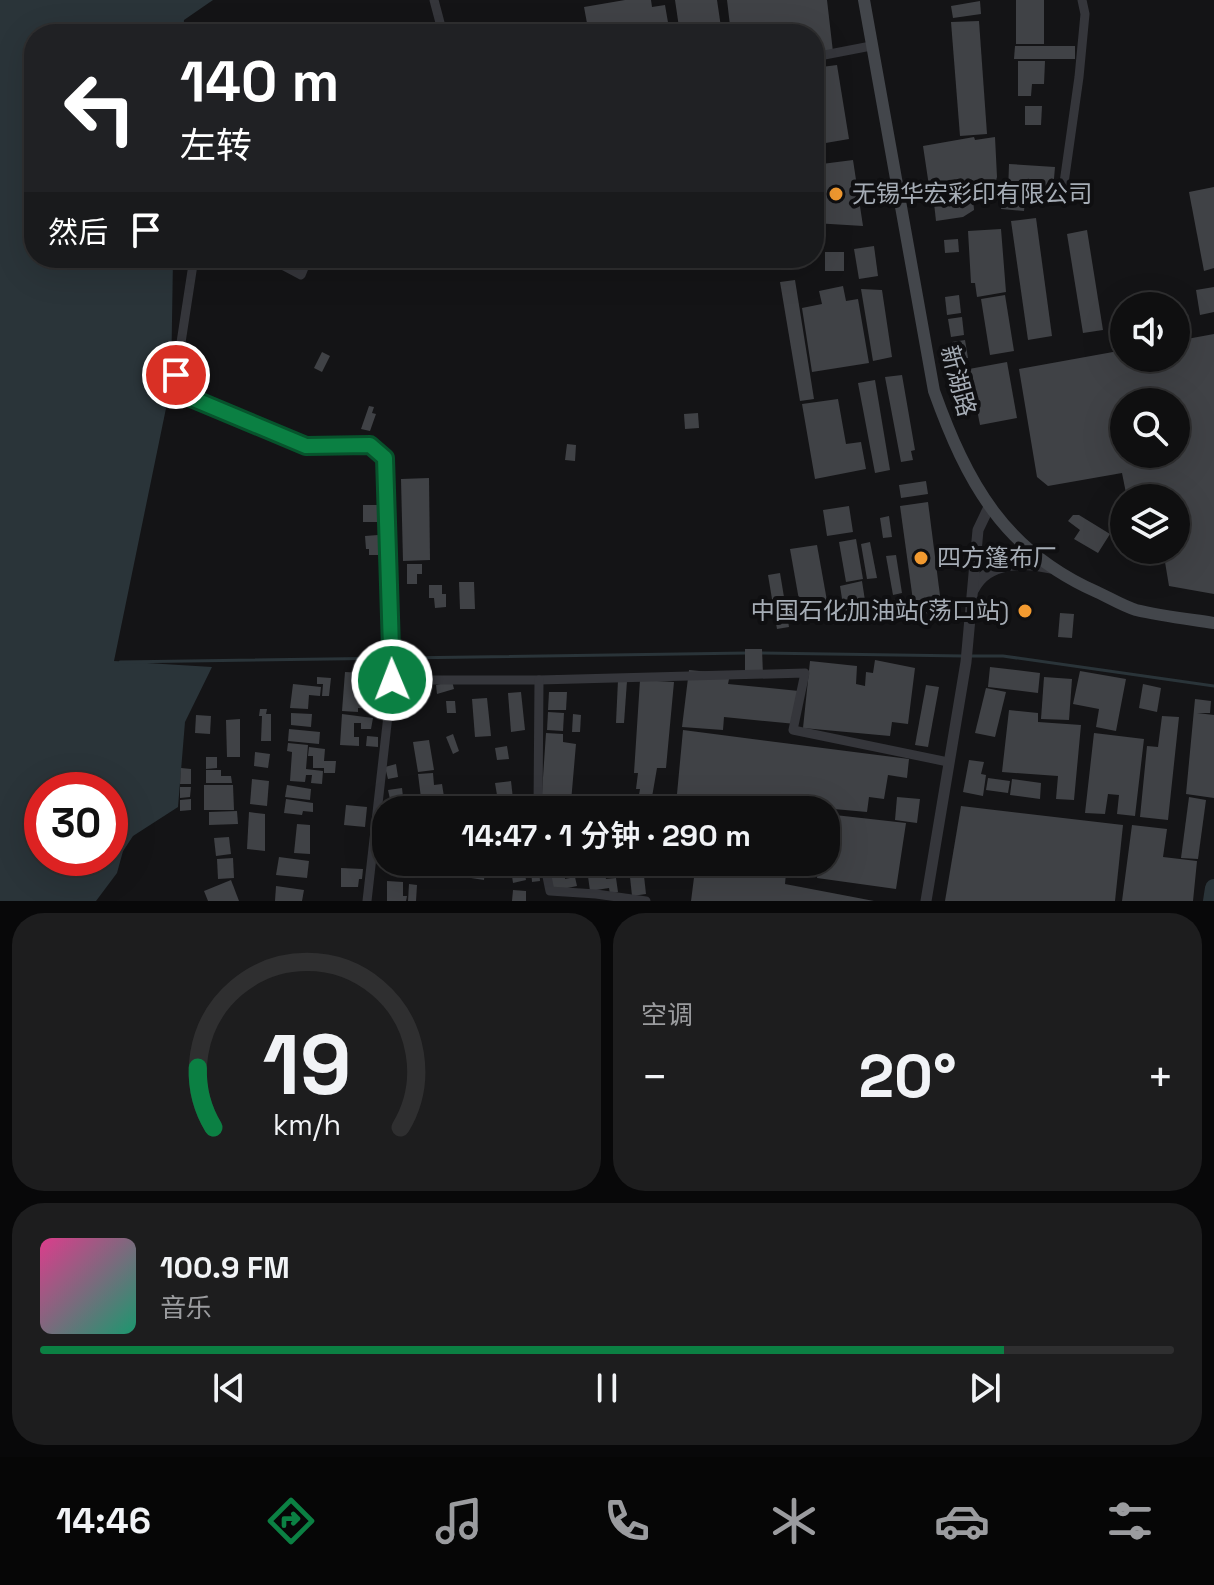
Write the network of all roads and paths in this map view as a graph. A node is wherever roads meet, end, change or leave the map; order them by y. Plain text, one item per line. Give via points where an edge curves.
1 (434, 0) edge
2 (864, 0) edge
3 (1082, 0) edge
4 (440, 24) edge
5 (871, 46) junction
6 (824, 55) edge
7 (1062, 197) dead end
8 (192, 268) edge
9 (288, 268) edge
10 (304, 268) edge
11 (989, 507) junction
12 (1050, 568) junction
13 (971, 597) junction
14 (1214, 623) edge
15 (392, 677) junction
16 (539, 680) junction
17 (948, 762) junction
18 (538, 796) edge
19 (546, 876) edge
20 (367, 901) edge
21 (646, 901) edge
22 (926, 901) edge

1 - 4 street
2 - 5 main road, 新湖路
3 - 7 street via 1079,77
5 - 6 street
5 - 11 main road, 新湖路 via 934,391 953,443
8 - 15 street via 176,375 184,395 306,446 370,445 385,458
9 - 10 street via 301,275
11 - 12 main road, 新湖路
11 - 13 street via 978,530
12 - 13 street via 1032,564 991,571 982,576
12 - 14 main road, 新湖路 via 1134,609
13 - 17 street via 966,662
15 - 16 street
15 - 20 street
16 - 17 street via 805,673 793,730
16 - 18 street
17 - 22 street
19 - 21 street via 550,891

